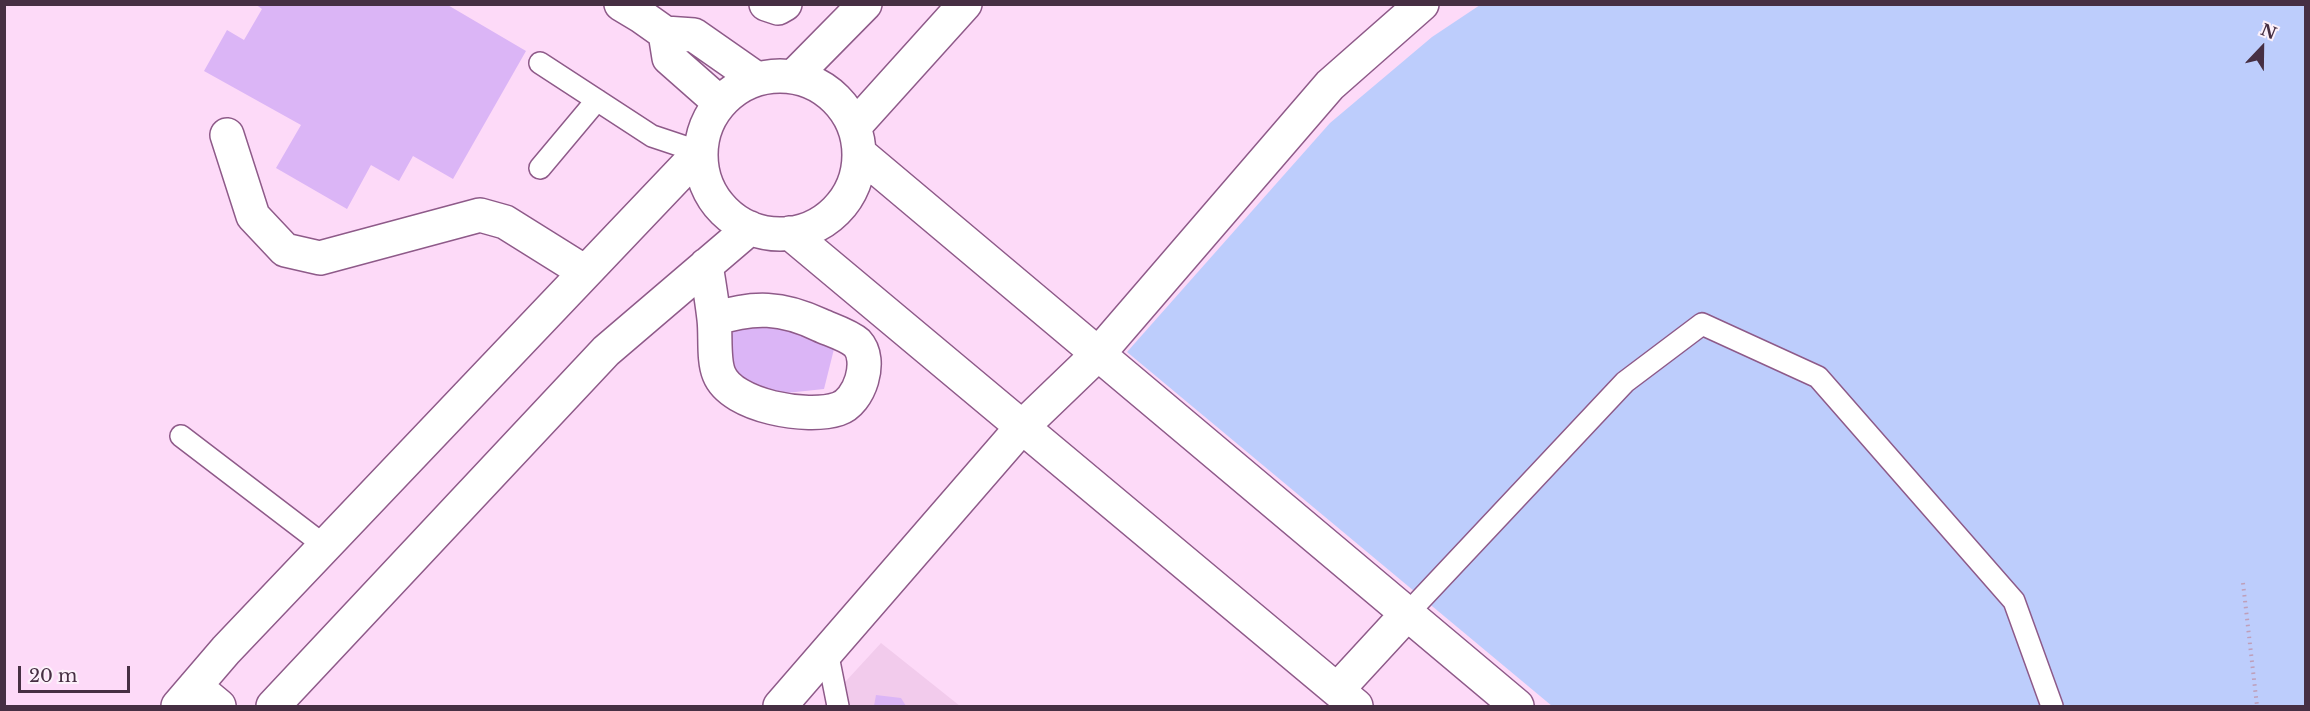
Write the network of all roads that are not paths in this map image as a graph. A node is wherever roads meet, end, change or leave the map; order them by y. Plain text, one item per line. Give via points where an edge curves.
1 (766, 4) edge
2 (785, 4) edge
3 (864, 4) edge
4 (965, 4) edge
5 (1422, 4) edge
6 (644, 14) edge
7 (540, 63) dead end
8 (794, 76) junction
9 (757, 79) junction
10 (597, 100) junction
11 (720, 103) junction
12 (226, 135) dead end
13 (857, 140) junction
14 (700, 152) junction
15 (540, 168) dead end
16 (750, 228) junction
17 (790, 233) junction
18 (706, 265) junction
19 (585, 272) junction
20 (714, 319) junction
21 (1099, 354) junction
22 (1022, 427) junction
23 (181, 436) dead end
24 (325, 546) junction
25 (1407, 614) junction
26 (827, 651) junction
27 (1347, 698) edge
28 (198, 700) edge
29 (273, 706) edge
30 (780, 706) edge
31 (838, 706) edge
32 (1517, 706) edge
33 (2052, 706) edge

1 - 2 street via 778,8
3 - 8 street
4 - 13 street
5 - 21 street via 1330,84
6 - 9 street via 694,35
6 - 11 street via 669,58
7 - 10 lane
8 - 9 street
8 - 13 street via 819,86 840,104
9 - 11 street via 740,86
10 - 14 lane via 652,136
10 - 15 lane
11 - 14 street via 706,126
12 - 19 street via 253,216 285,250 320,258 480,215 505,222
13 - 17 street via 856,176 847,197 832,215 813,227
13 - 21 street
14 - 16 street via 703,175 713,198 729,216
14 - 19 street
16 - 17 street
16 - 18 street
17 - 22 street
18 - 20 street
18 - 29 street via 606,351
19 - 24 street
20 - 20 street via 718,372 725,385 762,406 819,413 841,408 852,398 865,375 863,352 856,342 811,321 781,311 750,310
21 - 22 street
21 - 25 street
22 - 26 street
22 - 27 street
23 - 24 lane
24 - 28 street via 226,650
25 - 27 street
25 - 32 street
25 - 33 lane via 1625,382 1702,324 1818,377 2014,601
26 - 30 street
26 - 31 lane

